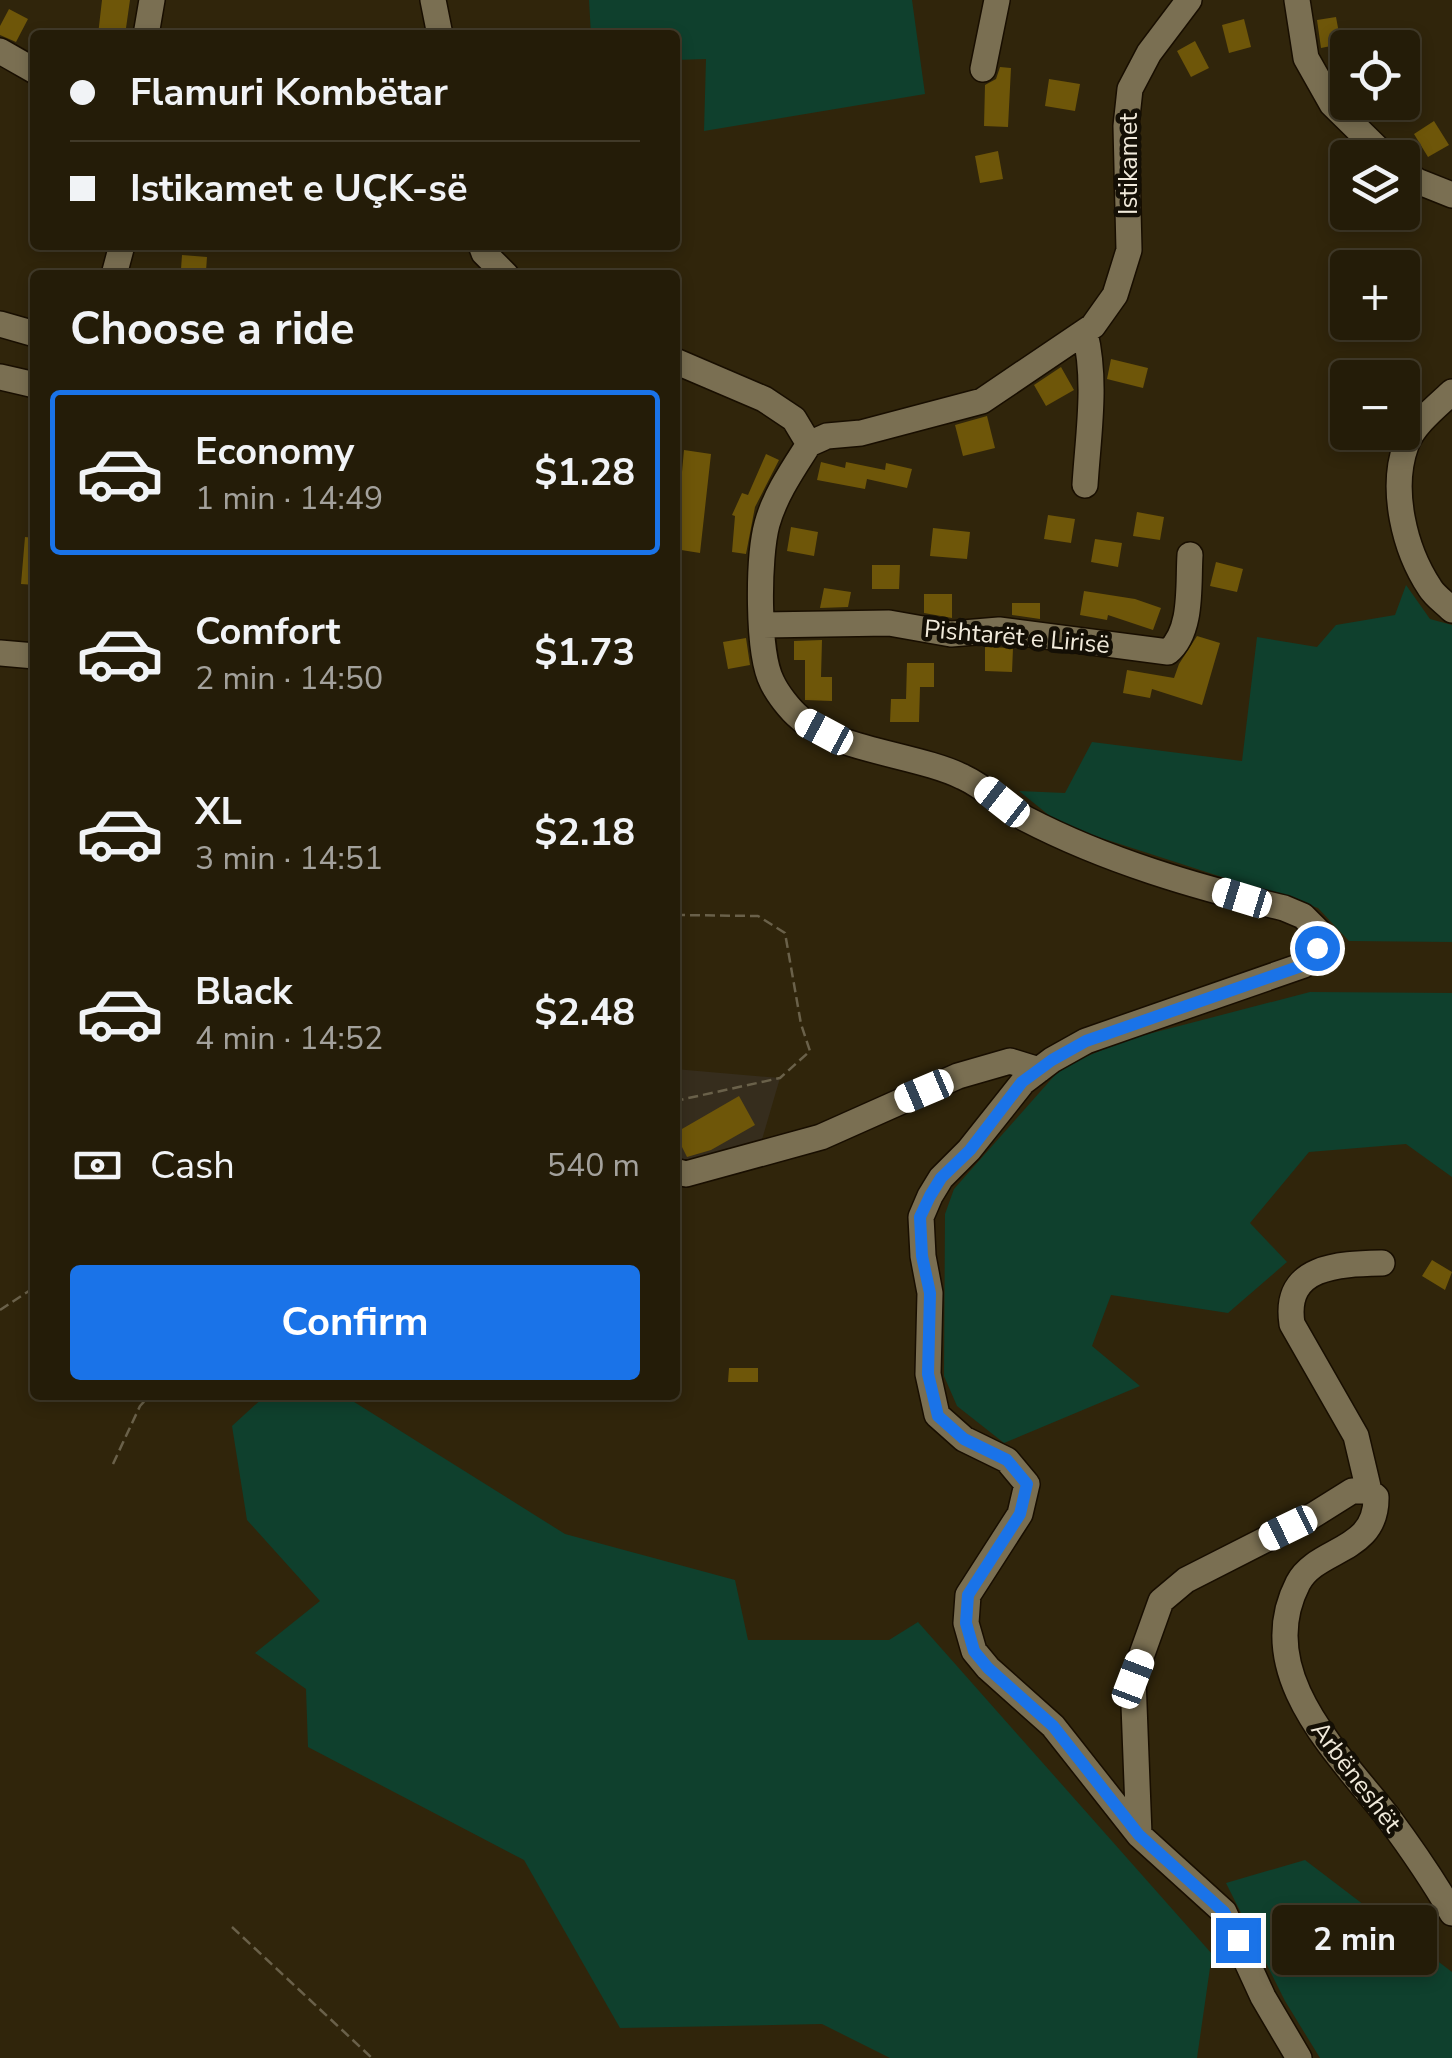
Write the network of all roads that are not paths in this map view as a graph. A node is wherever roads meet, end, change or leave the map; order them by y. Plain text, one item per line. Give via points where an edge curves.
1 (152, 0) edge
2 (433, 0) edge
3 (997, 0) edge
4 (1189, 0) edge
5 (1297, 0) edge
6 (147, 30) edge
7 (439, 30) edge
8 (0, 50) edge
9 (30, 68) edge
10 (983, 69) dead end
11 (1369, 140) edge
12 (1420, 182) edge
13 (1452, 195) edge
14 (483, 250) edge
15 (501, 270) edge
16 (0, 324) edge
17 (30, 333) edge
18 (1084, 333) junction
19 (680, 363) edge
20 (0, 377) edge
21 (30, 384) edge
22 (1452, 392) edge
23 (809, 444) junction
24 (1085, 485) dead end
25 (1190, 555) dead end
26 (1452, 610) edge
27 (763, 625) junction
28 (0, 652) edge
29 (30, 655) edge
30 (1039, 1070) junction
31 (680, 1172) edge
32 (1382, 1264) dead end
33 (1369, 1491) junction
34 (1139, 1835) junction
35 (1452, 1913) edge
36 (1299, 2058) edge

1 - 6 street
2 - 7 street
3 - 10 street
4 - 18 street, Istikamet via 1130,89 1129,250 1115,295
5 - 11 street via 1306,58 1332,104
8 - 9 street
12 - 13 street
14 - 15 street
16 - 17 street
18 - 23 street, Istikamet via 982,401
18 - 24 street via 1090,416
19 - 23 street via 764,399 794,420
20 - 21 street
22 - 26 street via 1406,443 1399,486 1412,552 1431,589
23 - 27 street via 767,522 760,556
25 - 27 street, Pishtarët e Lirisë via 1184,629 1168,652 999,630 951,634 889,624
27 - 30 street via 771,681 800,719 853,743 953,772 1022,816 1122,862 1284,908 1319,932 1304,965 1086,1041
28 - 29 street
30 - 31 street via 1010,1061 958,1076 820,1137
30 - 34 street via 941,1178 920,1217 930,1293 928,1374 938,1416 964,1439 1007,1460 1027,1484 1020,1514 968,1595 974,1651 1053,1726
32 - 33 street via 1336,1264 1306,1278 1289,1306 1292,1324 1356,1436
33 - 34 street via 1352,1490 1186,1580 1161,1601 1133,1679
33 - 35 street, Arbëneshët via 1376,1512 1360,1537 1303,1572 1292,1595 1282,1630 1290,1673 1332,1751 1388,1818
34 - 36 street via 1224,1912

